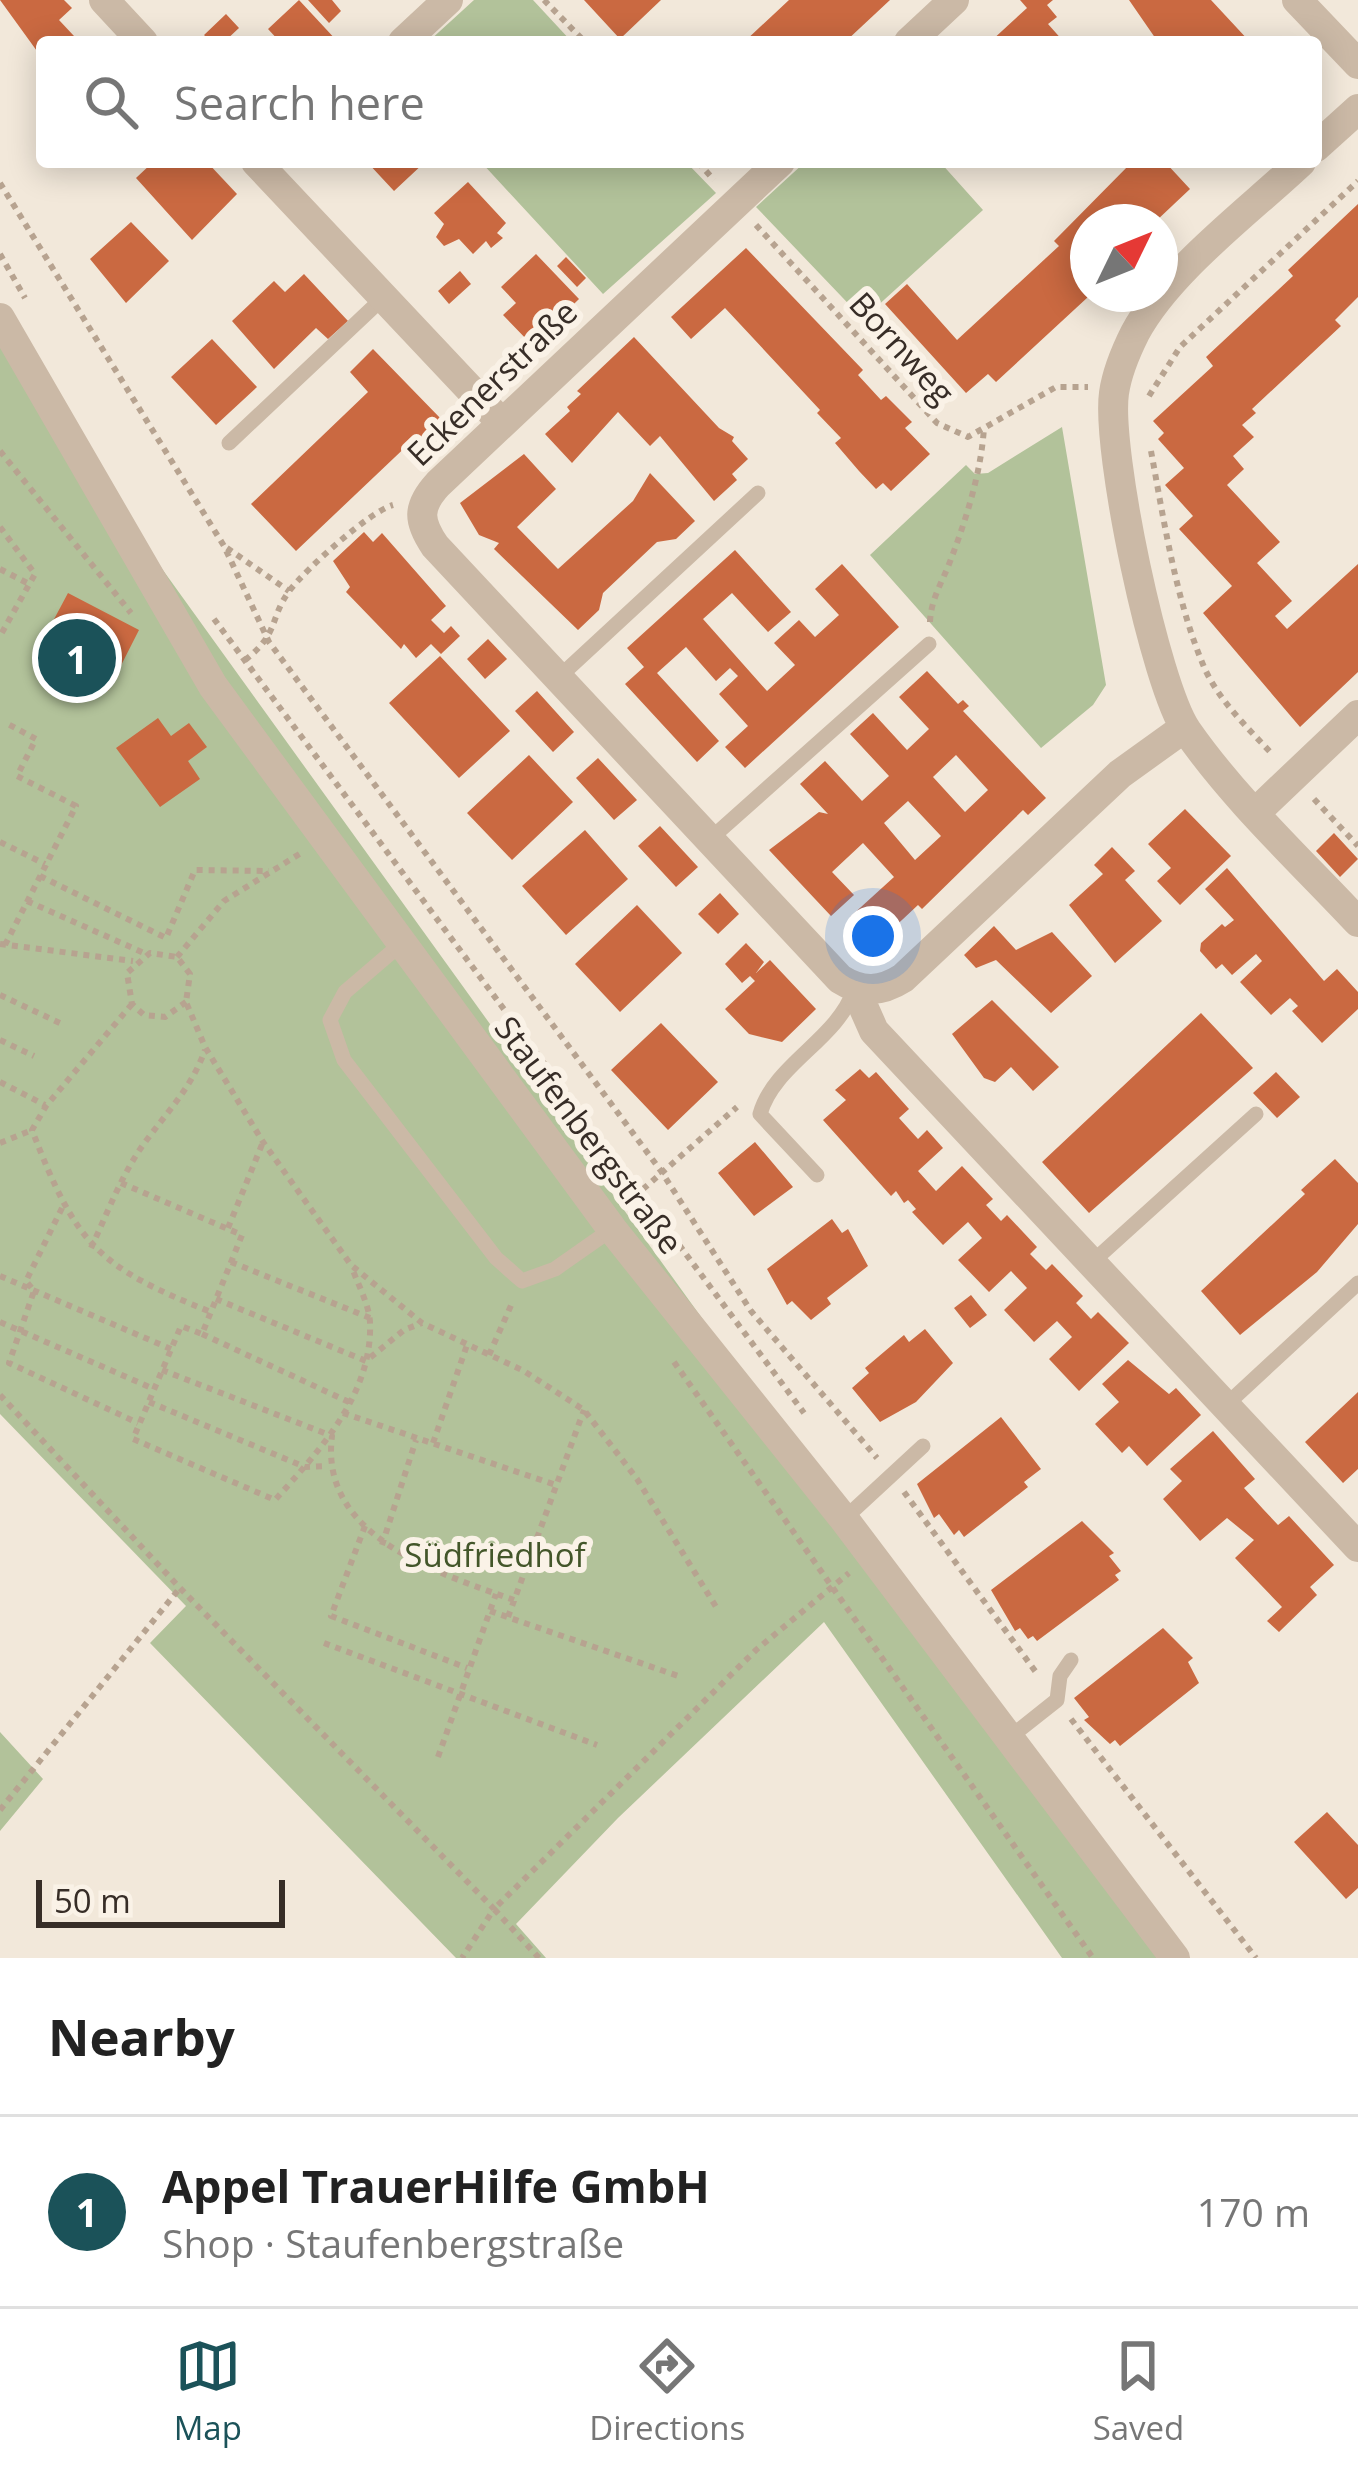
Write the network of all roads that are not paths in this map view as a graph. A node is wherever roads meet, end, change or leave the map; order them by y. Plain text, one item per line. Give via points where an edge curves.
1 (104, 0) edge
2 (448, 0) edge
3 (954, 0) edge
4 (1297, 0) edge
5 (137, 36) edge
6 (410, 36) edge
7 (915, 36) edge
8 (1358, 64) edge
9 (1358, 110) edge
10 (1322, 142) edge
11 (269, 168) edge
12 (774, 168) edge
13 (1294, 168) edge
14 (383, 297) junction
15 (0, 318) edge
16 (501, 422) junction
17 (229, 443) dead end
18 (758, 493) dead end
19 (929, 644) road end
20 (556, 679) junction
21 (1358, 715) edge
22 (1184, 728) junction
23 (1255, 813) junction
24 (708, 842) junction
25 (1358, 922) edge
26 (401, 944) junction
27 (855, 988) junction
28 (1256, 1114) dead end
29 (817, 1175) dead end
30 (612, 1229) junction
31 (1089, 1265) junction
32 (1358, 1283) edge
33 (1225, 1406) junction
34 (923, 1447) dead end
35 (844, 1519) junction
36 (1356, 1542) edge
37 (1071, 1660) dead end
38 (1007, 1740) junction
39 (1175, 1958) edge

1 - 5 street
2 - 6 street
3 - 7 street
4 - 8 street
9 - 10 street
11 - 14 street
12 - 16 street, Eckenerstraße
13 - 22 street via 1157,302 1115,386 1118,459 1154,639
14 - 16 street
14 - 17 lane
15 - 26 street, Staufenbergstraße via 213,686
16 - 20 street, Eckenerstraße via 420,508 435,546
18 - 20 lane
19 - 24 lane
20 - 24 street, Eckenerstraße
21 - 23 street
22 - 23 street
22 - 27 street via 1120,774 904,978
23 - 25 street
24 - 27 street, Eckenerstraße
26 - 30 street, Staufenbergstraße
26 - 30 lane via 345,992 330,1020 344,1060 522,1281 555,1269
27 - 29 lane via 839,1022 763,1102 764,1123
27 - 31 street, Eckenerstraße via 874,1031
28 - 31 lane
30 - 35 street, Staufenbergstraße
31 - 33 street, Eckenerstraße
32 - 33 lane
33 - 36 street, Eckenerstraße
34 - 35 lane
35 - 38 street, Staufenbergstraße
37 - 38 lane via 1057,1700
38 - 39 street, Staufenbergstraße

